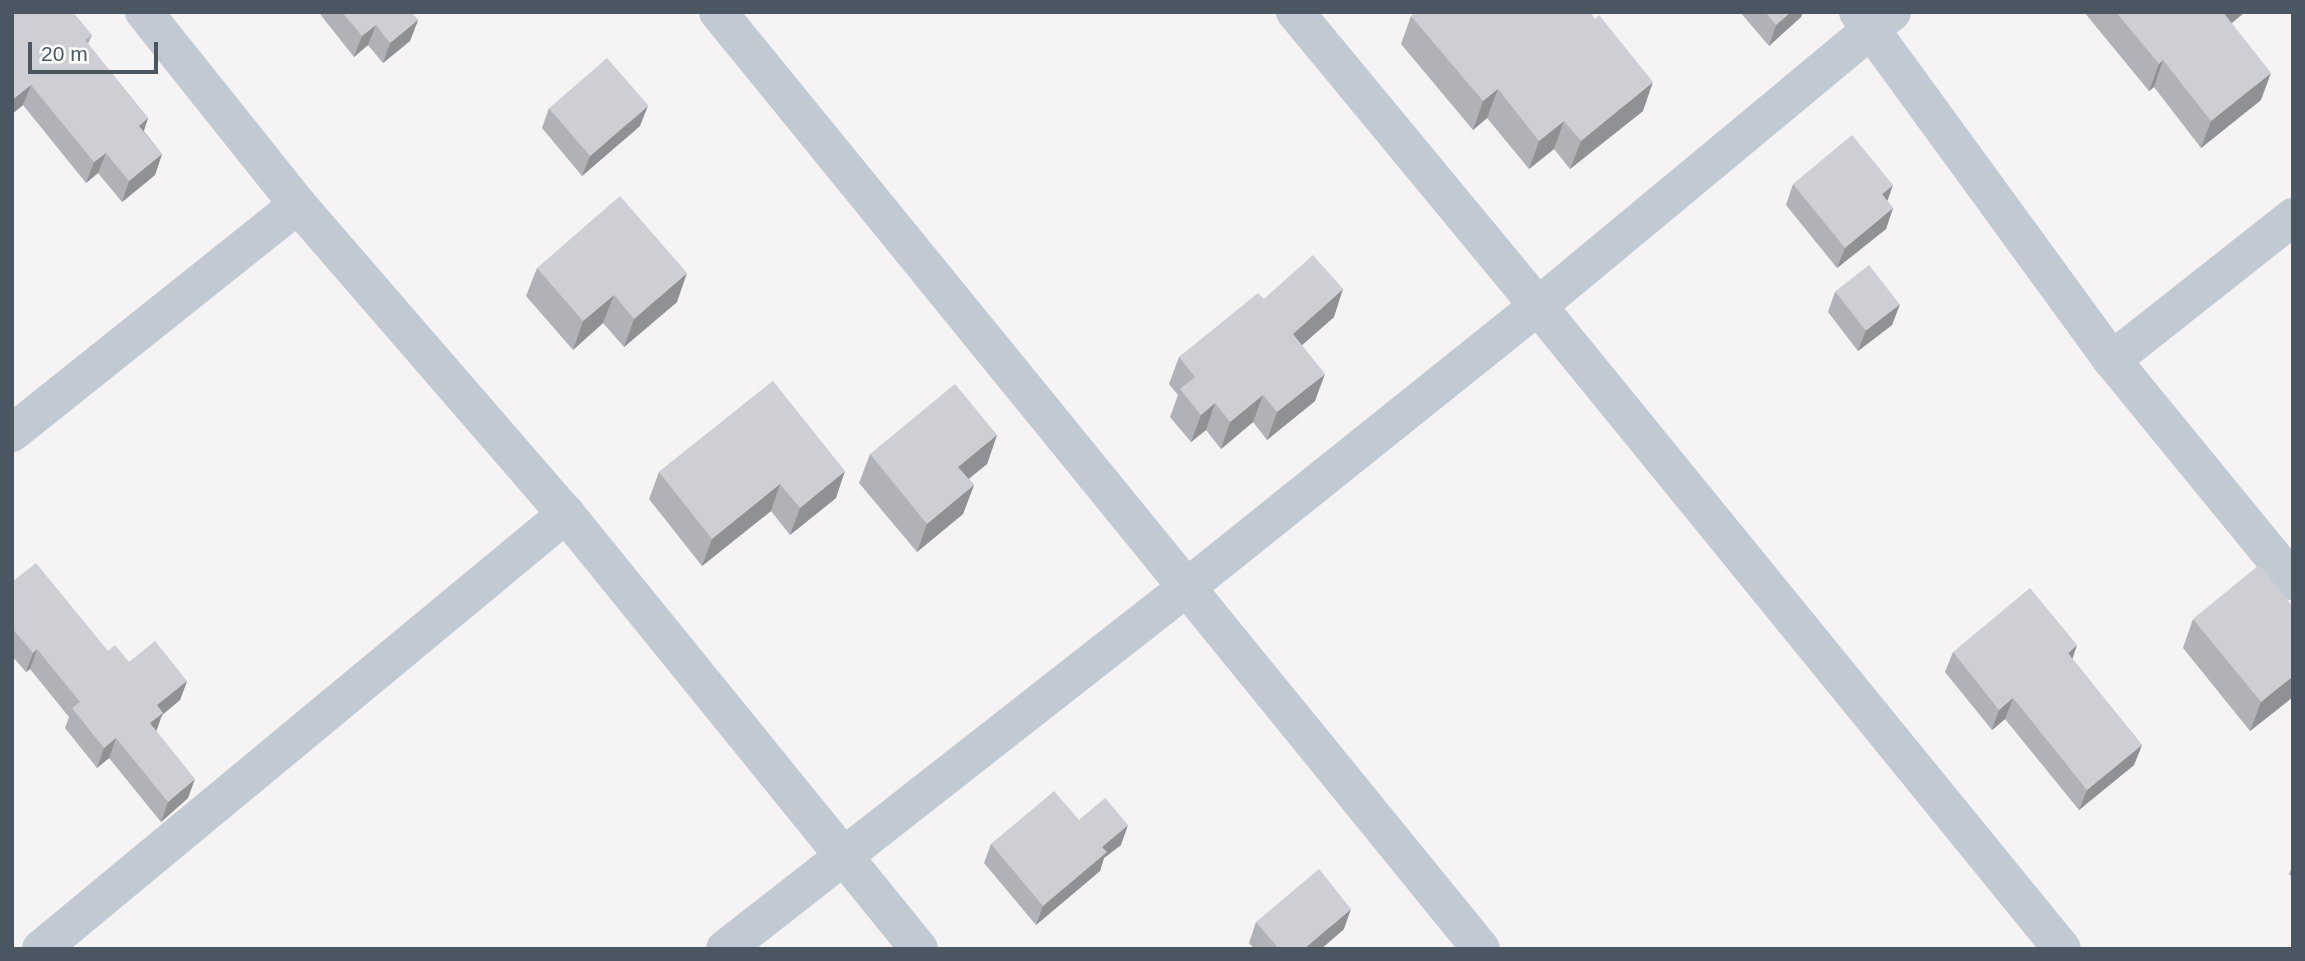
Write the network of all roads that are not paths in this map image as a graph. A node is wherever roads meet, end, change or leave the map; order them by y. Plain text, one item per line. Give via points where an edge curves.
1 (144, 12) edge
2 (718, 12) edge
3 (1295, 12) edge
4 (1874, 18) edge
5 (298, 205) junction
6 (2293, 217) edge
7 (1538, 306) junction
8 (2112, 360) junction
9 (12, 433) edge
10 (566, 513) junction
11 (2293, 581) edge
12 (1186, 588) junction
13 (844, 856) junction
14 (41, 949) edge
15 (725, 949) edge
16 (919, 949) edge
17 (1481, 949) edge
18 (2062, 949) edge

1 - 5 street
2 - 12 street
3 - 7 street
4 - 7 street
4 - 8 street
5 - 9 street
5 - 10 street
6 - 8 street
7 - 12 street
7 - 18 street
8 - 11 street
10 - 13 street
10 - 14 street
12 - 13 street
12 - 17 street
13 - 15 street
13 - 16 street

